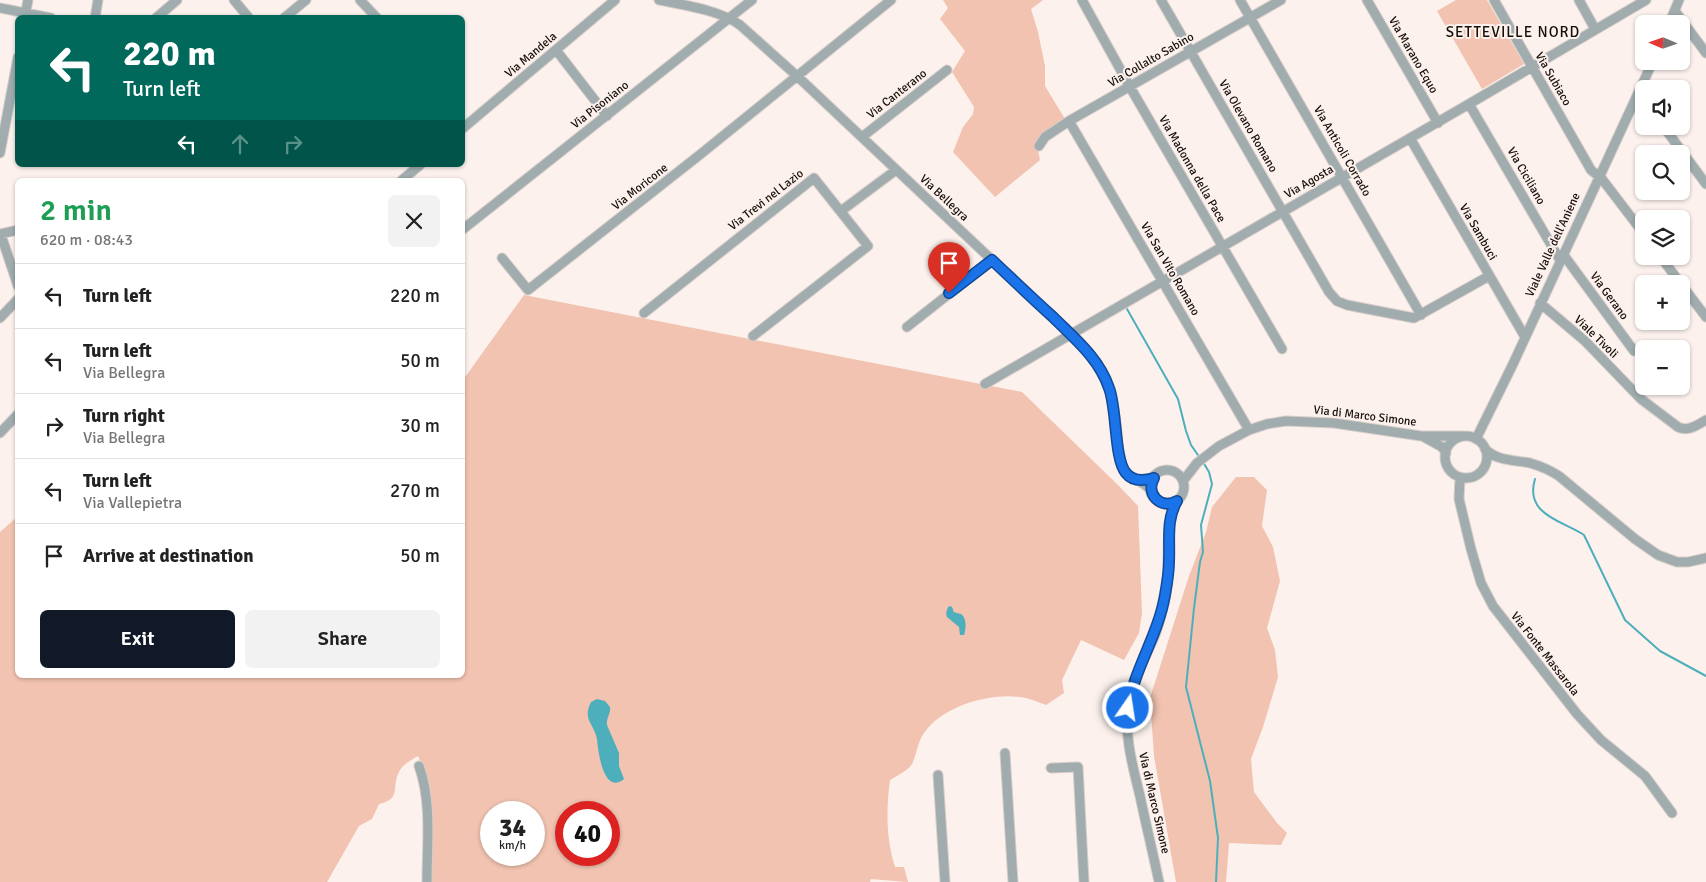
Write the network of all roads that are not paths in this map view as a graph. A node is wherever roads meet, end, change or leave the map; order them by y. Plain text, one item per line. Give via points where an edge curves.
1 (28, 0) edge
2 (98, 0) edge
3 (177, 0) edge
4 (234, 0) edge
5 (306, 0) edge
6 (360, 0) edge
7 (616, 0) edge
8 (659, 0) edge
9 (752, 0) edge
10 (892, 0) edge
11 (1082, 0) edge
12 (1161, 0) edge
13 (1240, 0) edge
14 (1281, 0) edge
15 (1367, 0) edge
16 (1494, 0) edge
17 (1579, 0) edge
18 (1646, 0) edge
19 (1679, 0) edge
20 (0, 8) edge
21 (1675, 11) junction
22 (25, 15) edge
23 (96, 15) edge
24 (160, 15) edge
25 (246, 15) edge
26 (288, 15) edge
27 (374, 15) edge
28 (1673, 15) edge
29 (729, 18) junction
30 (1250, 18) junction
31 (1595, 29) junction
32 (556, 50) junction
33 (1191, 51) junction
34 (1706, 53) edge
35 (1532, 67) junction
36 (947, 70) dead end
37 (15, 72) edge
38 (797, 76) junction
39 (1130, 87) junction
40 (1469, 104) junction
41 (1635, 107) edge
42 (607, 116) junction
43 (1069, 121) junction
44 (1438, 122) junction
45 (465, 126) edge
46 (1670, 135) edge
47 (862, 137) junction
48 (1410, 138) junction
49 (1, 143) edge
50 (1039, 146) dead end
51 (0, 153) edge
52 (418, 167) edge
53 (896, 170) junction
54 (1595, 173) junction
55 (1342, 177) junction
56 (404, 178) edge
57 (1706, 184) edge
58 (841, 211) junction
59 (1283, 211) junction
60 (1635, 223) edge
61 (465, 228) edge
62 (15, 231) edge
63 (0, 235) edge
64 (1223, 246) junction
65 (1562, 257) junction
66 (502, 258) dead end
67 (14, 260) edge
68 (992, 260) junction
69 (1489, 276) junction
70 (1162, 281) junction
71 (1690, 296) edge
72 (15, 302) edge
73 (1540, 303) junction
74 (644, 313) dead end
75 (1421, 316) junction
76 (1706, 317) edge
77 (0, 318) edge
78 (907, 327) dead end
79 (1071, 335) junction
80 (753, 336) dead end
81 (1524, 337) junction
82 (1282, 349) dead end
83 (1634, 352) dead end
84 (985, 384) dead end
85 (15, 417) edge
86 (1706, 420) edge
87 (1249, 430) junction
88 (0, 433) edge
89 (1422, 436) junction
90 (1464, 436) junction
91 (1476, 439) junction
92 (1485, 449) junction
93 (1446, 453) junction
94 (1506, 459) junction
95 (1197, 463) junction
96 (1483, 468) junction
97 (1171, 471) junction
98 (1460, 477) junction
99 (1154, 478) junction
100 (1137, 480) junction
101 (1183, 481) junction
102 (1151, 491) junction
103 (1157, 500) junction
104 (1177, 501) junction
105 (1169, 527) junction
106 (1706, 558) edge
107 (1005, 753) dead end
108 (419, 766) dead end
109 (1051, 768) dead end
110 (938, 775) dead end
111 (1672, 813) dead end
112 (427, 882) edge
113 (945, 882) edge
114 (1013, 882) edge
115 (1084, 882) edge
116 (1158, 882) edge

1 - 22 street
2 - 23 street
3 - 24 street
4 - 25 street
5 - 26 street
6 - 27 street
7 - 32 street, Via Mandela
8 - 29 street, Via Bellegra
9 - 29 street, Via Pisoniano
10 - 38 street
11 - 39 street, Via Madonna della Pace
12 - 33 street, Via Olevano Romano
13 - 30 street, Via Anticoli Corrado
14 - 30 street, Via Collalto Sabino
15 - 44 street, Via Marano Equo
16 - 35 street, Via Subiaco
17 - 31 street
18 - 31 street, Via Agosta
19 - 21 street
20 - 22 street
21 - 28 street
21 - 34 street
29 - 38 street, Via Bellegra
29 - 42 street, Via Pisoniano
30 - 33 street, Via Collalto Sabino
30 - 55 street, Via Anticoli Corrado
31 - 35 street, Via Agosta
32 - 42 street
32 - 45 street, Via Mandela
33 - 39 street, Via Collalto Sabino
33 - 59 street, Via Olevano Romano
35 - 40 street, Via Agosta
35 - 54 street, Via Subiaco
36 - 47 street, Via Canterano
37 - 49 street
38 - 47 street, Via Bellegra
38 - 66 street, Via Moricone via 528,290
39 - 43 street, Via Collalto Sabino
39 - 64 street, Via Madonna della Pace
40 - 44 street, Via Agosta
40 - 65 street, Via Ciciliano
41 - 54 street, Viale Valle dell'Aniene
42 - 61 street, Via Pisoniano
43 - 50 street, Via Collalto Sabino via 1045,137
43 - 70 street, Via San Vito Romano
44 - 48 street, Via Agosta
46 - 57 street
47 - 53 street, Via Bellegra
48 - 55 street, Via Agosta
48 - 69 street, Via Sambuci
49 - 51 street
52 - 56 street
53 - 58 street
53 - 68 street, Via Bellegra
54 - 60 street, Via Subiaco
54 - 65 street, Viale Valle dell'Aniene
55 - 59 street, Via Agosta
55 - 75 street, Via Anticoli Corrado
58 - 74 street, Via Trevi nel Lazio via 814,178
58 - 80 street, Via Trevi nel Lazio via 868,246
59 - 64 street, Via Agosta
59 - 75 street, Via Olevano Romano via 1337,301 1347,306 1408,318
62 - 63 street
63 - 67 street
64 - 70 street, Via Agosta
64 - 82 street, Via Madonna della Pace
65 - 73 street, Viale Valle dell'Aniene
65 - 83 street, Via Gerano
68 - 78 street
68 - 79 street, Via Bellegra
69 - 75 street
69 - 81 street, Via Sambuci
70 - 79 street, Via Agosta
70 - 87 street, Via San Vito Romano
71 - 76 street
72 - 77 street
73 - 81 street, Viale Valle dell'Aniene
73 - 86 street, Viale Tivoli via 1585,342 1641,399 1678,428 1687,429
79 - 84 street, Via Agosta
79 - 100 street, Via Bellegra via 1095,360 1106,379 1114,405 1121,464 1126,473
81 - 91 street, Viale Valle dell'Aniene
85 - 88 street
87 - 89 street, Via di Marco Simone via 1286,421 1314,421
87 - 95 street, Via di Marco Simone via 1219,446
89 - 90 street, Via di Marco Simone
89 - 93 street, Via di Marco Simone via 1442,447
90 - 91 street
90 - 93 street via 1452,442
91 - 92 street
92 - 94 street
92 - 96 street via 1487,456
93 - 98 street via 1450,470
94 - 96 street
94 - 106 street via 1548,469 1658,555 1678,562
95 - 97 street, Via di Marco Simone
95 - 101 street, Via di Marco Simone
96 - 98 street via 1471,477
97 - 99 street via 1162,472
97 - 101 street
98 - 111 street, Via Fonte Massarola via 1459,499 1471,549 1481,583 1493,606 1580,717 1601,740 1642,773
99 - 100 street
99 - 102 street
100 - 102 street, Via Bellegra
101 - 104 street via 1184,492
102 - 103 street
103 - 104 street via 1167,504
103 - 105 street, Via di Marco Simone
104 - 105 street, Via di Marco Simone
105 - 116 street, Via di Marco Simone via 1168,579 1163,606 1131,690 1127,718 1132,764
107 - 114 street
108 - 112 street via 427,801
109 - 115 street via 1078,767
110 - 113 street

